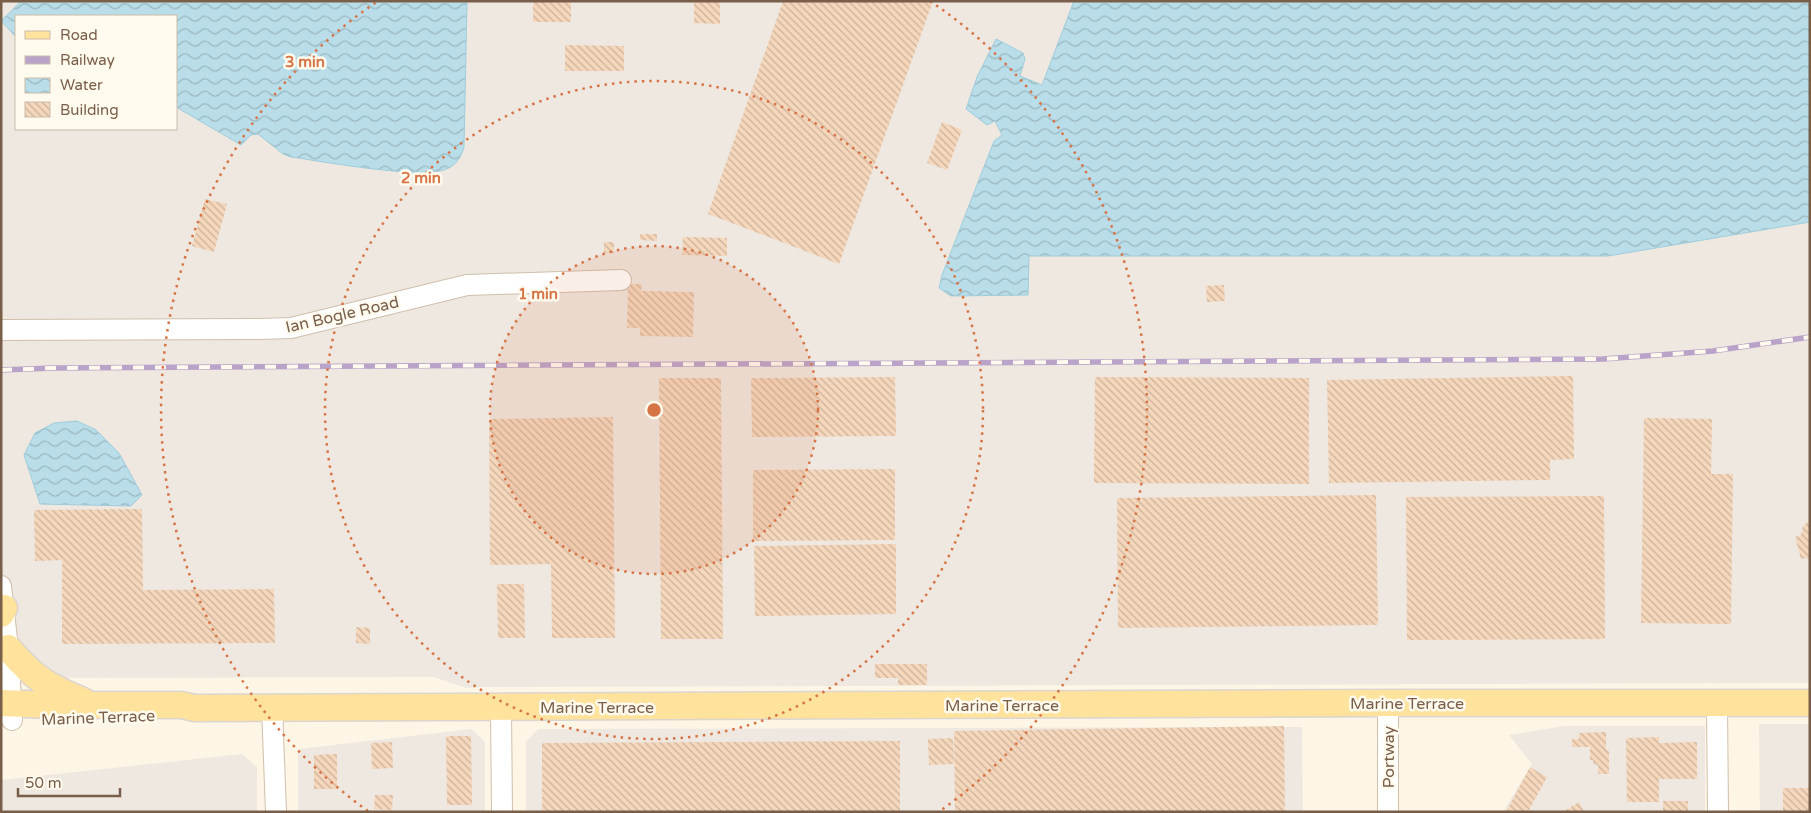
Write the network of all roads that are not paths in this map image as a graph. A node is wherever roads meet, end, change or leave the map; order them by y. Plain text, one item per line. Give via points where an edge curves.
1 (620, 280) dead end
2 (1, 330) edge
3 (2, 603) edge
4 (8, 648) junction
5 (1388, 703) junction
6 (1810, 703) edge
7 (92, 704) junction
8 (1717, 704) junction
9 (272, 707) junction
10 (194, 708) junction
11 (501, 708) junction
12 (7, 712) edge
13 (276, 812) edge
14 (502, 812) edge
15 (1388, 812) edge
16 (1718, 812) edge

1 - 2 street, Ian Bogle Road via 467,285 291,328
3 - 4 street
4 - 7 main road via 36,678 57,691
4 - 12 street
5 - 8 main road, Marine Terrace
5 - 11 main road, Marine Terrace
5 - 15 street, Portway
6 - 8 main road, Marine Terrace
7 - 10 main road, Marine Terrace via 182,705
7 - 12 main road, Marine Terrace
8 - 16 street
9 - 10 main road, Marine Terrace
9 - 11 main road, Marine Terrace
9 - 13 street
10 - 12 main road, Marine Terrace via 187,713
11 - 14 street

